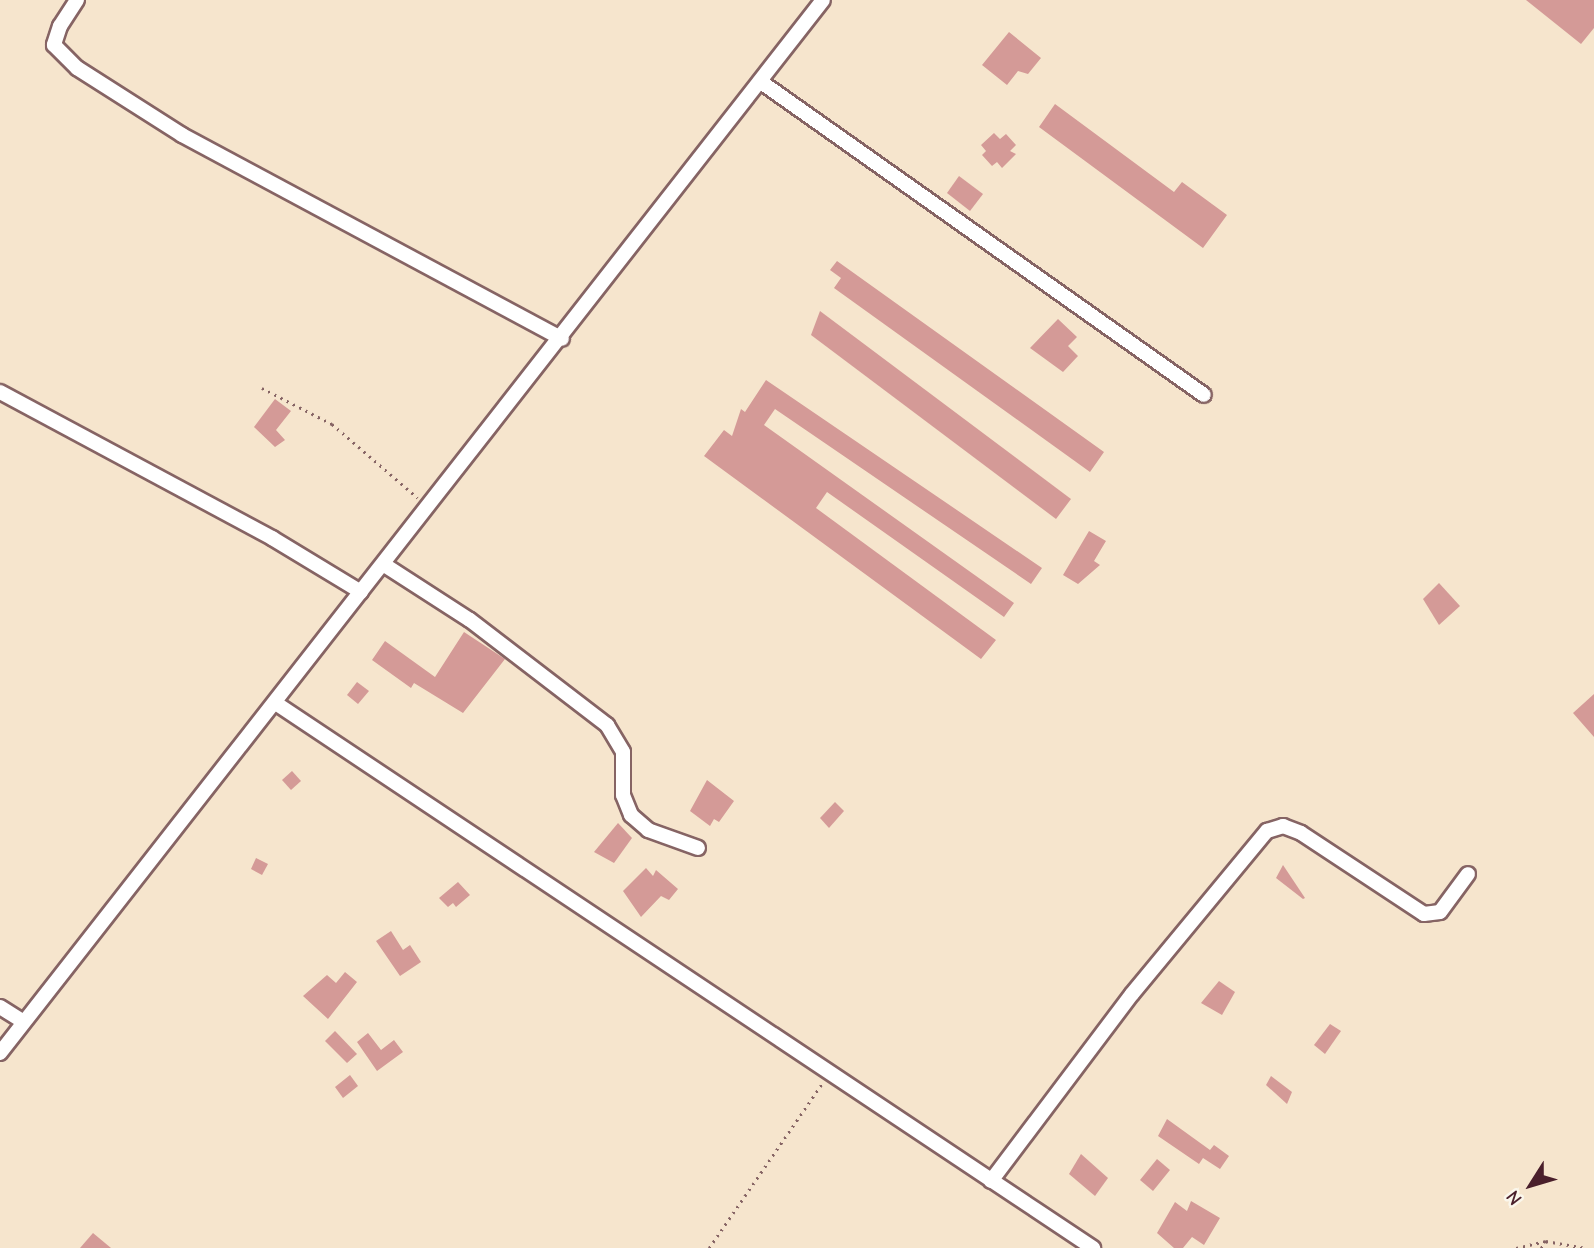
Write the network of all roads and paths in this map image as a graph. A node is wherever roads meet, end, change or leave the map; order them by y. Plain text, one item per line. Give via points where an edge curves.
1 (77, 0) edge
2 (823, 0) edge
3 (761, 82) junction
4 (562, 339) junction
5 (262, 388) dead end
6 (0, 392) edge
7 (1204, 395) dead end
8 (429, 507) junction
9 (383, 564) junction
10 (361, 592) junction
11 (277, 704) junction
12 (698, 848) dead end
13 (1468, 874) dead end
14 (0, 1007) edge
15 (24, 1022) junction
16 (0, 1053) edge
17 (829, 1074) junction
18 (991, 1181) junction
19 (1546, 1241) junction
20 (709, 1248) edge
21 (1093, 1248) edge
22 (1516, 1248) edge
23 (1541, 1248) edge
24 (1584, 1248) edge

1 - 4 street via 54,45 77,68 182,135
2 - 3 street
3 - 4 street
3 - 7 street
4 - 8 street
5 - 8 path via 332,424
6 - 10 street via 272,538
8 - 9 street
9 - 10 street
9 - 12 street via 470,620 607,725 623,752 623,795 631,815 648,830
10 - 11 street
11 - 15 street
11 - 17 street
13 - 18 street via 1440,912 1424,914 1301,833 1283,826 1267,831 1156,964
14 - 15 street
15 - 16 street
17 - 18 street
17 - 20 path
18 - 21 street
19 - 22 path
19 - 23 path
19 - 24 path

